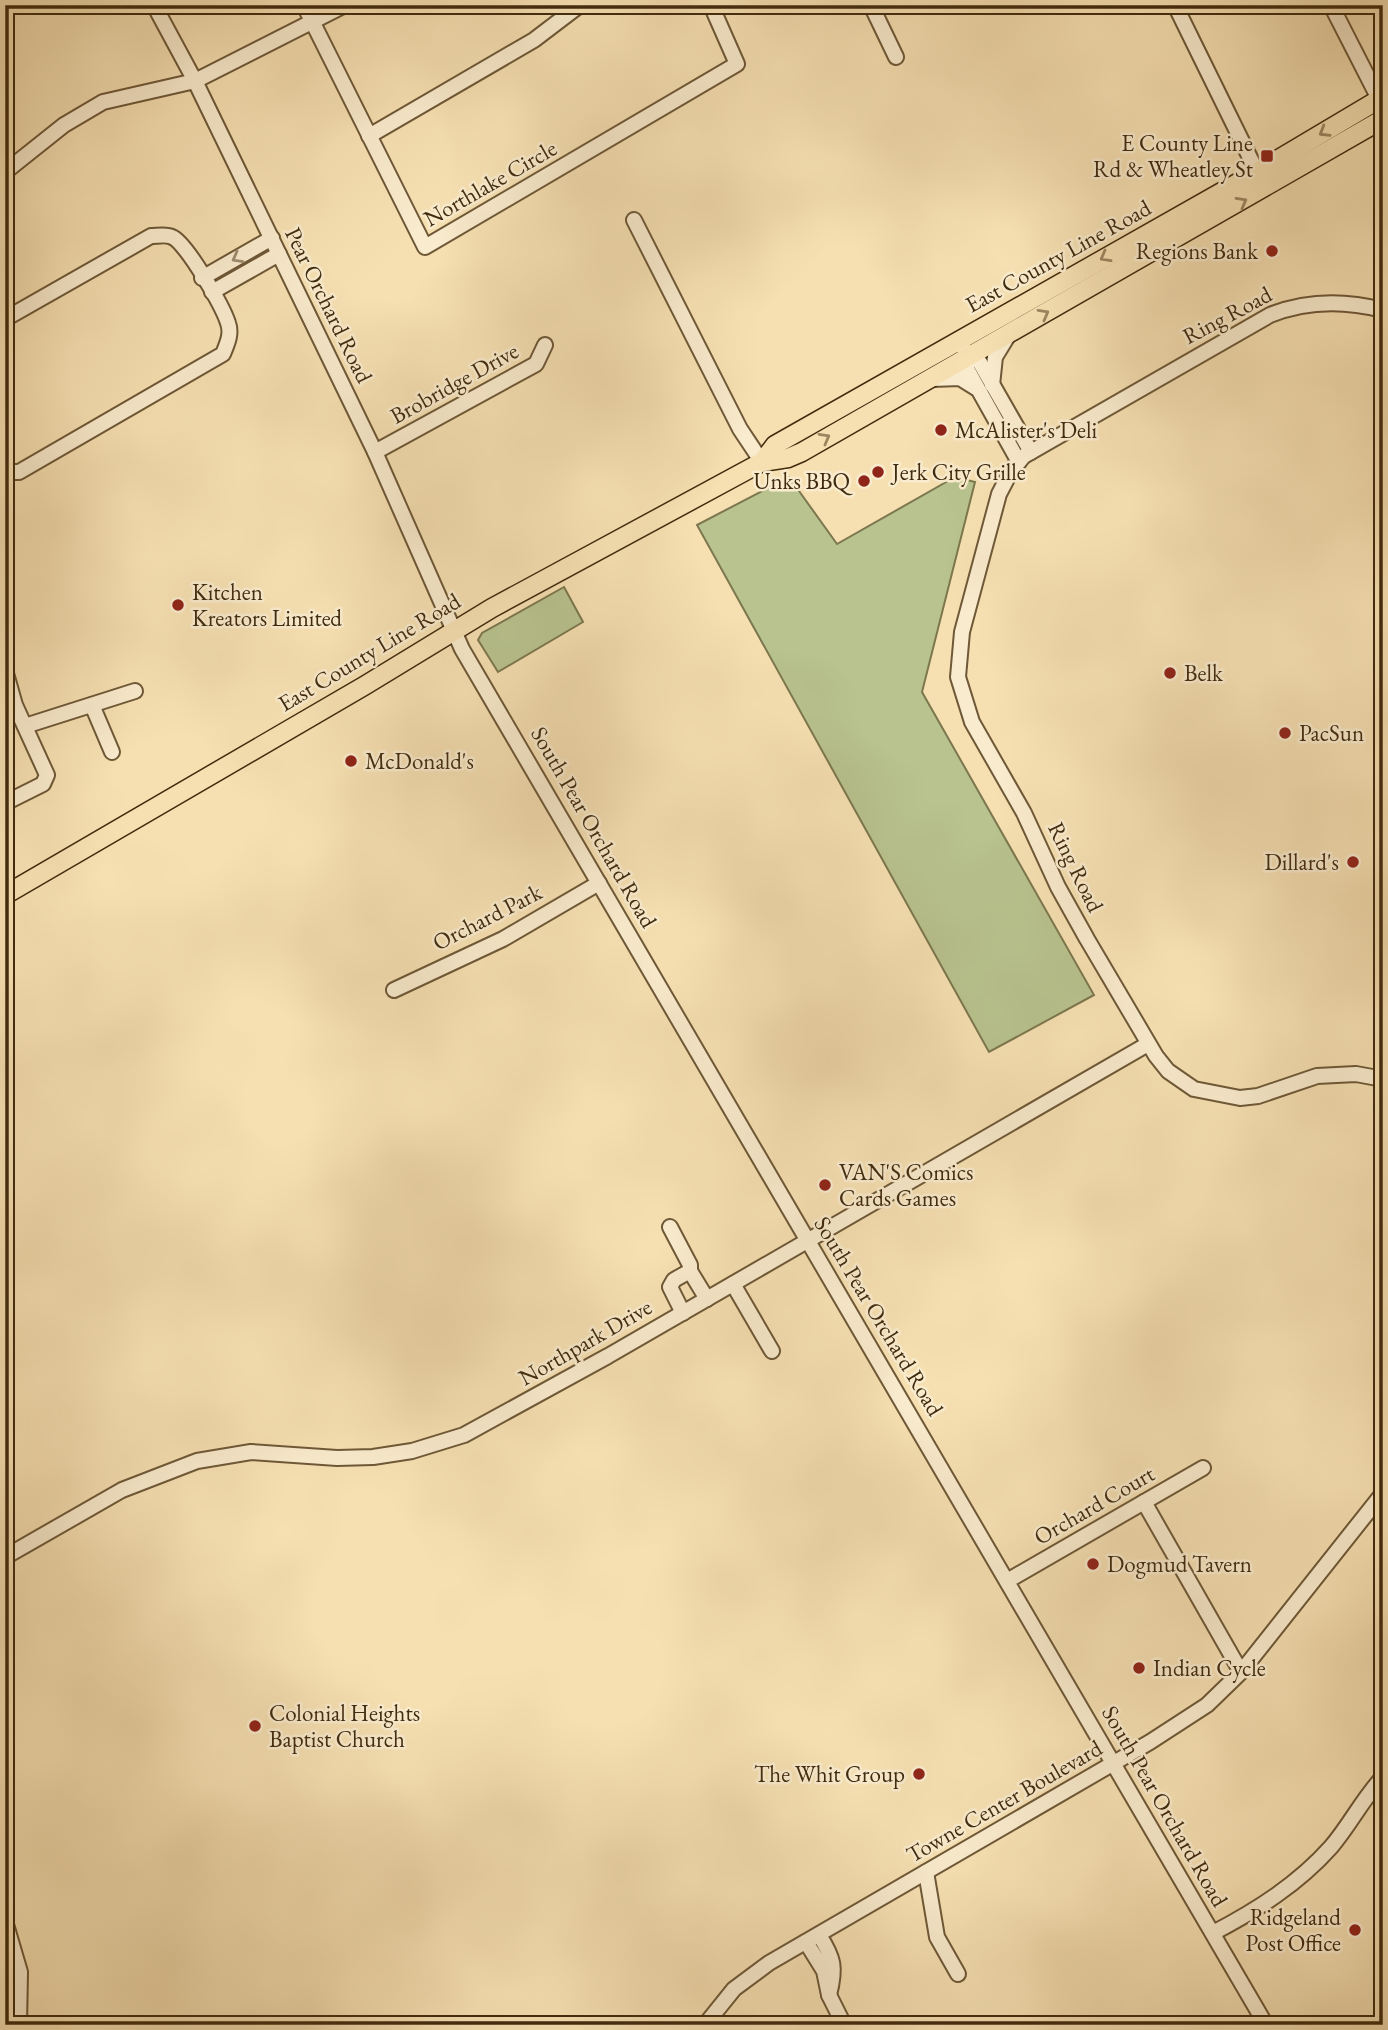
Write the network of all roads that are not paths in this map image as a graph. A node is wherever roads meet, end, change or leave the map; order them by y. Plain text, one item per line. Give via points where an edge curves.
1 (154, 5) edge
2 (304, 5) edge
3 (345, 5) edge
4 (580, 5) edge
5 (711, 5) edge
6 (871, 5) edge
7 (1175, 5) edge
8 (1331, 5) edge
9 (315, 23) junction
10 (896, 57) dead end
11 (195, 81) junction
12 (1381, 98) edge
13 (1383, 119) edge
14 (369, 136) junction
15 (5, 172) edge
16 (1257, 172) junction
17 (634, 220) dead end
18 (272, 239) junction
19 (279, 254) junction
20 (202, 278) junction
21 (212, 292) junction
22 (1383, 310) edge
23 (5, 319) edge
24 (1010, 333) junction
25 (958, 340) junction
26 (545, 345) dead end
27 (969, 357) junction
28 (931, 379) junction
29 (985, 387) junction
30 (375, 452) junction
31 (1031, 452) junction
32 (1019, 461) junction
33 (762, 462) junction
34 (5, 472) edge
35 (454, 630) junction
36 (5, 671) edge
37 (135, 691) dead end
38 (92, 705) junction
39 (25, 726) junction
40 (112, 752) dead end
41 (5, 803) edge
42 (599, 883) junction
43 (5, 895) edge
44 (394, 990) dead end
45 (1148, 1044) junction
46 (1383, 1079) edge
47 (670, 1227) dead end
48 (808, 1241) junction
49 (690, 1271) junction
50 (733, 1284) junction
51 (707, 1299) junction
52 (683, 1313) junction
53 (772, 1351) dead end
54 (1203, 1468) dead end
55 (1383, 1493) edge
56 (1144, 1502) junction
57 (5, 1558) edge
58 (1007, 1581) junction
59 (1241, 1672) junction
60 (1115, 1763) junction
61 (1383, 1777) edge
62 (926, 1872) junction
63 (5, 1921) edge
64 (1213, 1933) junction
65 (813, 1938) junction
66 (958, 1975) dead end
67 (841, 2024) edge
68 (19, 2025) edge
69 (705, 2025) edge
70 (1266, 2025) edge

1 - 11 street, Pear Orchard Road
2 - 9 street, Northlake Circle
3 - 9 street
4 - 14 street via 534,40
5 - 14 street, Northlake Circle via 737,64 425,247
6 - 10 street
7 - 16 street
8 - 12 street
9 - 11 street
9 - 14 street, Northlake Circle
11 - 15 street via 103,102 64,125
11 - 18 street, Pear Orchard Road
12 -> 16 main road, East County Line Road
24 -> 13 main road, East County Line Road
16 -> 25 main road, East County Line Road
17 - 33 street via 740,429
18 - 19 street, Pear Orchard Road
18 -> 20 street
19 - 21 street
19 - 30 street, Pear Orchard Road
20 - 21 street
20 - 23 street via 184,246 172,236 151,236
21 - 34 street via 229,323 230,338 223,354 19,472
22 - 31 street, Ring Road via 1321,302 1270,315
24 - 27 main road, East County Line Road
24 - 29 street via 995,357
25 - 27 street
25 - 33 main road, East County Line Road via 775,444
26 - 30 street, Brobridge Drive via 536,364
27 - 28 main road, East County Line Road
27 - 29 street via 979,362
28 - 29 street via 953,377
33 -> 28 main road, East County Line Road via 802,452
29 - 31 street
29 - 32 street
30 - 35 street, Pear Orchard Road
31 - 32 street, Ring Road
32 - 45 street, Ring Road via 999,494 959,647 959,685 972,722 1024,813 1062,896
33 - 35 main road, East County Line Road
35 - 42 street, South Pear Orchard Road
35 - 43 main road, East County Line Road
36 - 39 street
37 - 38 street
38 - 39 street
38 - 40 street
39 - 41 street via 47,775 43,784
42 - 44 street, Orchard Park via 503,939
42 - 48 street, South Pear Orchard Road
45 - 46 street, Ring Road via 1162,1065 1184,1084 1229,1098 1258,1096 1317,1076 1356,1074
45 - 48 street, Northpark Drive
47 - 49 street
48 - 50 street, Northpark Drive
48 - 58 street, South Pear Orchard Road
49 - 51 street
49 - 52 street via 670,1287
50 - 51 street, Northpark Drive
50 - 53 street
51 - 52 street, Northpark Drive
52 - 57 street, Northpark Drive via 485,1425 444,1443 373,1457 251,1452 197,1461 122,1490
54 - 56 street, Orchard Court
55 - 59 street, Towne Center Boulevard
56 - 58 street, Orchard Court
56 - 59 street
58 - 60 street, South Pear Orchard Road
59 - 60 street, Towne Center Boulevard via 1191,1717
60 - 62 street, Towne Center Boulevard
60 - 64 street, South Pear Orchard Road
61 - 64 street via 1332,1845 1297,1881
62 - 65 street, Towne Center Boulevard
62 - 66 street via 937,1937
63 - 68 street via 20,1972
64 - 70 street, South Pear Orchard Road
65 - 67 street via 830,1973 829,1995
65 - 69 street, Towne Center Boulevard via 747,1977

